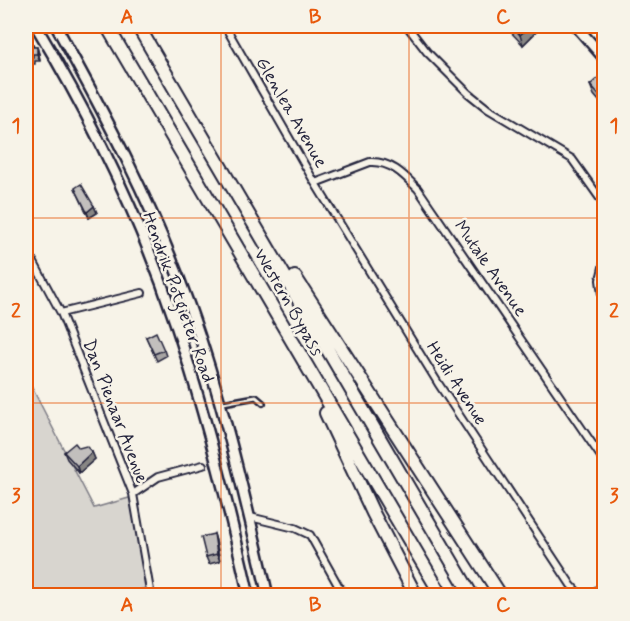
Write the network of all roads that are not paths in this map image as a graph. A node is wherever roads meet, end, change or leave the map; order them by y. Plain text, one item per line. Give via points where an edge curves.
1 (36, 26) edge
2 (56, 26) edge
3 (107, 26) edge
4 (138, 26) edge
5 (225, 26) edge
6 (407, 26) edge
7 (576, 26) edge
8 (604, 58) edge
9 (223, 168) junction
10 (315, 183) junction
11 (604, 204) edge
12 (26, 248) edge
13 (604, 263) edge
14 (142, 292) dead end
15 (604, 309) edge
16 (61, 313) junction
17 (297, 350) junction
18 (221, 404) junction
19 (263, 404) dead end
20 (604, 461) edge
21 (203, 465) dead end
22 (133, 494) junction
23 (250, 517) junction
24 (604, 584) edge
25 (151, 596) edge
26 (249, 596) edge
27 (268, 596) edge
28 (344, 596) edge
29 (416, 596) edge
30 (442, 596) edge
31 (472, 596) edge
32 (501, 596) edge
33 (581, 596) edge
34 (591, 596) edge

1 - 26 main road, Hendrik Potgieter Road via 116,176 174,320 217,461
2 - 18 main road, Hendrik Potgieter Road via 134,170 189,305
3 - 17 highway, Western Bypass
4 - 9 highway, Western Bypass
5 - 10 street, Glenlea Avenue
6 - 11 street via 468,93 564,154 583,171
7 - 8 main road
9 - 31 highway, Western Bypass
9 - 32 highway
10 - 20 street, Mutale Avenue via 380,161 406,177 498,302
10 - 33 street, Heidi Avenue via 438,383
12 - 16 street, Dan Pienaar Avenue
13 - 15 street via 600,280
14 - 16 street
16 - 22 street, Dan Pienaar Avenue
17 - 29 highway
17 - 30 highway, Western Bypass
18 - 19 lane via 256,397
18 - 23 main road, Hendrik Potgieter Road
21 - 22 street via 158,477
22 - 25 street, Dan Pienaar Avenue
23 - 27 main road, Hendrik Potgieter Road
23 - 28 street via 295,528 310,536
24 - 34 street

